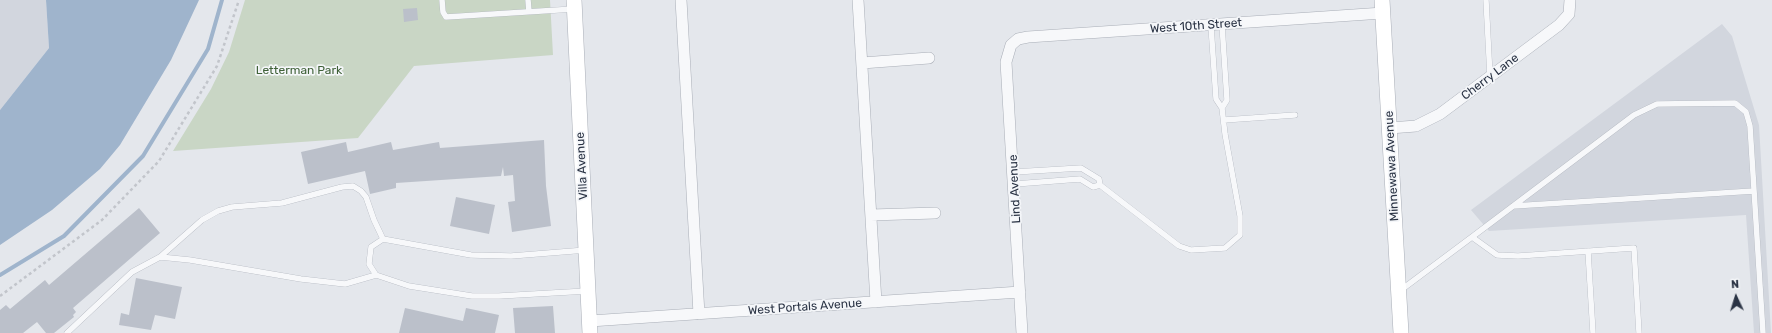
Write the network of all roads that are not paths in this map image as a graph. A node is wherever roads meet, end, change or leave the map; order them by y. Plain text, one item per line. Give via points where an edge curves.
1 (442, 0) edge
2 (528, 0) edge
3 (680, 0) edge
4 (858, 0) edge
5 (1486, 0) edge
6 (1570, 0) edge
7 (574, 5) edge
8 (1383, 7) edge
9 (529, 12) junction
10 (1217, 25) junction
11 (1011, 45) joint
12 (929, 58) dead end
13 (862, 63) junction
14 (1490, 76) junction
15 (1222, 108) junction
16 (1295, 115) dead end
17 (1224, 120) junction
18 (1390, 128) junction
19 (1014, 172) junction
20 (1015, 184) junction
21 (1100, 185) junction
22 (1754, 191) junction
23 (1513, 206) junction
24 (935, 213) dead end
25 (871, 216) junction
26 (1472, 237) junction
27 (384, 239) junction
28 (586, 250) junction
29 (1588, 251) junction
30 (160, 257) junction
31 (376, 275) junction
32 (588, 291) junction
33 (1399, 291) junction
34 (1020, 292) junction
35 (876, 302) junction
36 (699, 314) junction
37 (590, 327) edge
38 (67, 333) edge
39 (1022, 333) edge
40 (1401, 333) edge
41 (1593, 333) edge
42 (1639, 333) edge
43 (1763, 333) edge

1 - 9 lane via 446,17
2 - 9 lane
3 - 36 street
4 - 13 street
5 - 14 lane
6 - 14 street, Cherry Lane via 1569,14 1559,25
7 - 9 lane
7 - 28 main road, Villa Avenue
8 - 10 street, West 10th Street
8 - 18 main road, Minnewawa Avenue
10 - 11 street, West 10th Street via 1028,37 1018,39
10 - 15 lane via 1216,99
10 - 15 lane via 1227,100
11 - 19 street, Lind Avenue via 1006,62
12 - 13 street
13 - 25 street
14 - 18 street, Cherry Lane via 1428,121 1416,126
15 - 17 lane
16 - 17 lane
17 - 21 lane via 1240,216 1240,235 1225,248 1191,250 1179,246
18 - 33 main road, Minnewawa Avenue
19 - 20 street, Lind Avenue
19 - 21 lane via 1081,168 1099,179
20 - 21 lane via 1080,179 1093,187
20 - 34 street, Lind Avenue
22 - 23 lane
22 - 23 lane via 1750,126 1746,112 1735,103 1657,104 1634,115
22 - 43 lane
23 - 26 lane
24 - 25 street
25 - 35 street
26 - 29 lane via 1497,255
26 - 33 lane
27 - 28 lane via 471,255 511,256
27 - 30 lane via 366,198 353,186 282,203 232,207 218,211 202,220
27 - 31 lane via 371,247 369,264
28 - 32 main road, Villa Avenue
29 - 41 lane
29 - 42 lane via 1634,248
30 - 31 lane via 345,284
30 - 38 lane via 132,272
31 - 32 lane via 409,286 472,296
32 - 37 main road, Villa Avenue
33 - 40 main road, Minnewawa Avenue
34 - 35 street, West Portals Avenue
34 - 39 street, Lind Avenue
35 - 36 street, West Portals Avenue
36 - 37 street, West Portals Avenue

